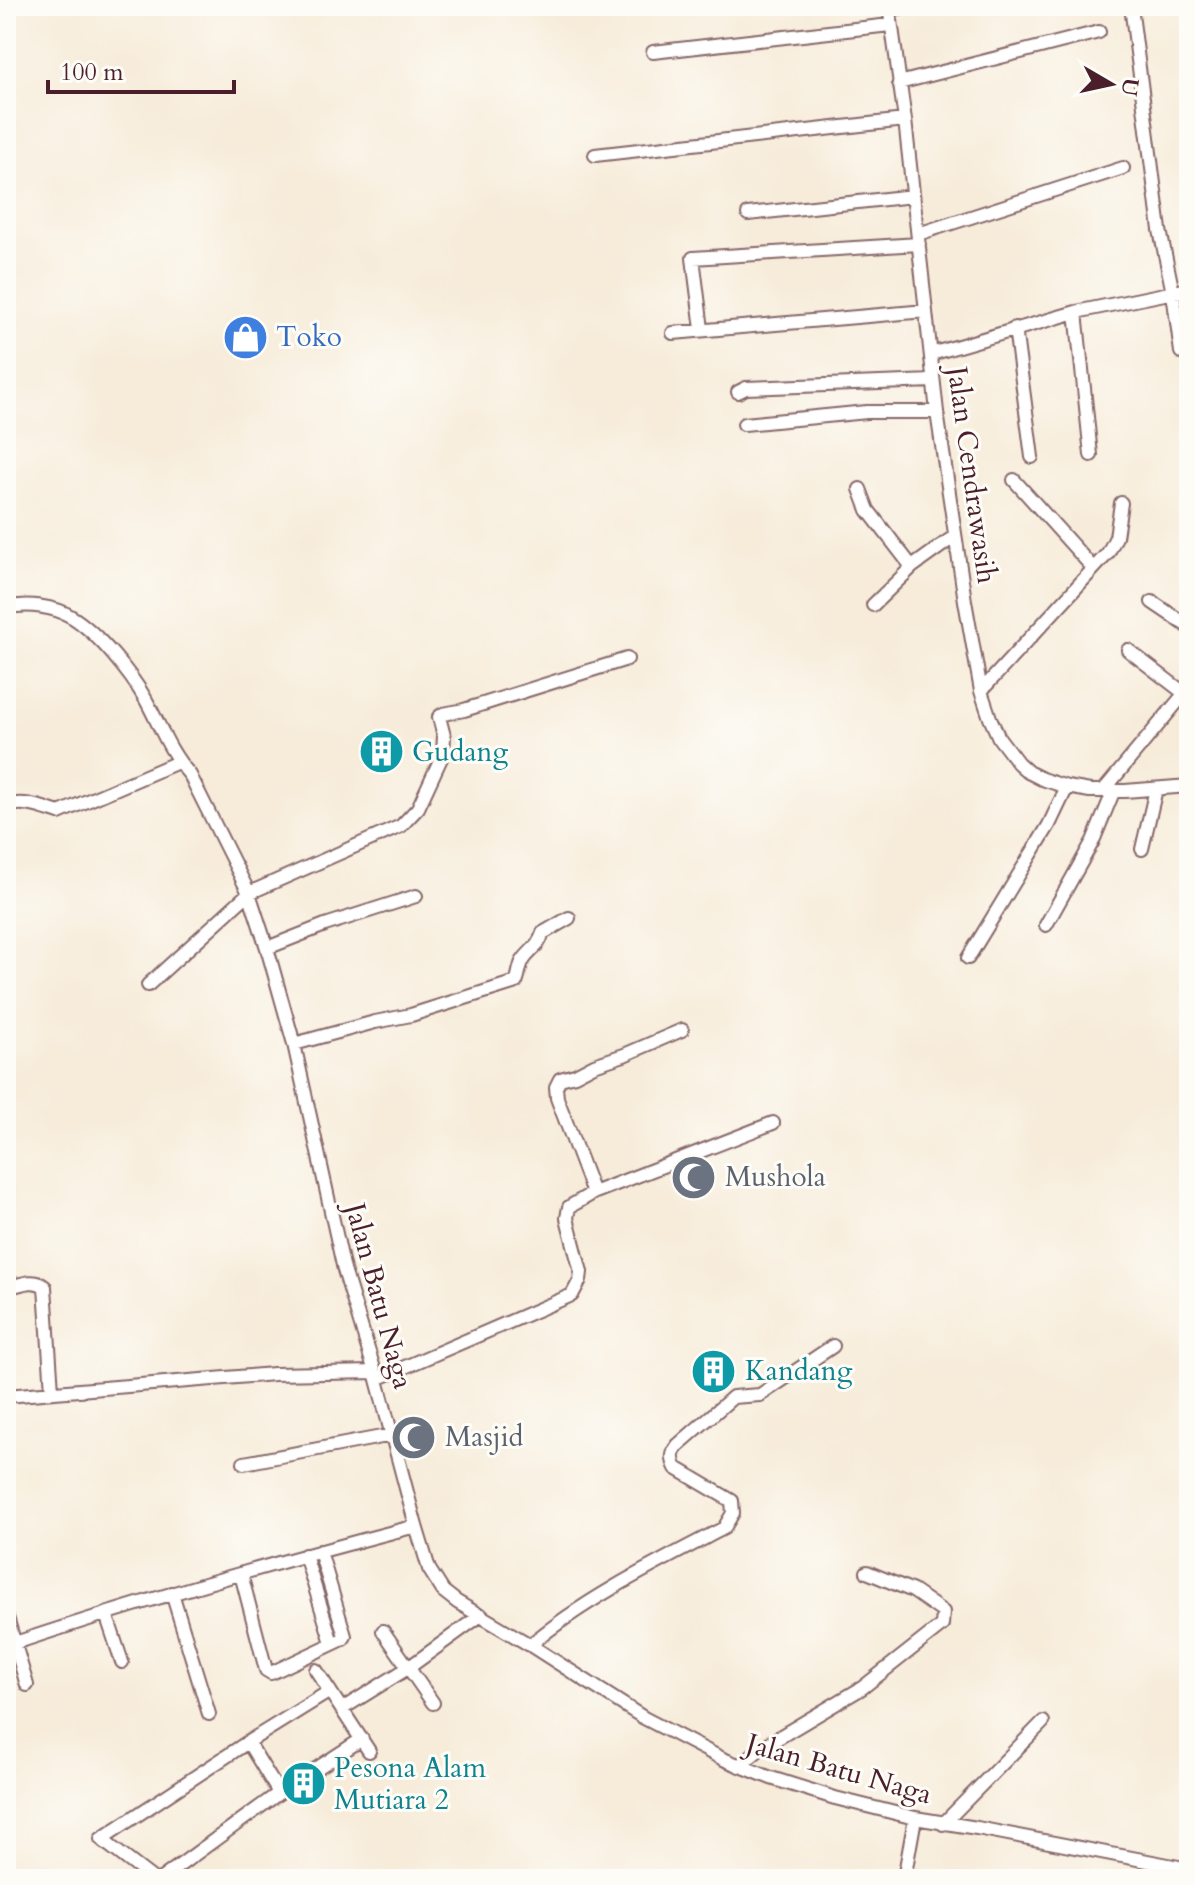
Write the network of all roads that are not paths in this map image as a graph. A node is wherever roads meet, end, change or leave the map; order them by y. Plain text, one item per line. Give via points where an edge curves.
1 (909, 6) edge
2 (1131, 6) edge
3 (889, 8) edge
4 (890, 25) junction
5 (1099, 32) dead end
6 (653, 52) dead end
7 (899, 83) junction
8 (905, 120) junction
9 (595, 155) dead end
10 (1123, 168) dead end
11 (913, 196) junction
12 (748, 214) dead end
13 (918, 239) junction
14 (1189, 289) edge
15 (1173, 293) junction
16 (926, 311) junction
17 (1076, 312) junction
18 (1015, 328) junction
19 (702, 329) junction
20 (673, 333) dead end
21 (1181, 352) dead end
22 (931, 354) junction
23 (933, 381) junction
24 (738, 392) dead end
25 (937, 412) junction
26 (744, 424) dead end
27 (1091, 455) dead end
28 (1032, 457) dead end
29 (1014, 480) dead end
30 (860, 489) dead end
31 (1121, 503) dead end
32 (955, 536) junction
33 (912, 567) junction
34 (1093, 568) junction
35 (1152, 602) dead end
36 (873, 605) dead end
37 (6, 608) edge
38 (1189, 627) edge
39 (1128, 650) dead end
40 (627, 659) dead end
41 (1187, 690) edge
42 (981, 691) junction
43 (178, 762) junction
44 (1189, 786) edge
45 (1067, 787) junction
46 (1156, 789) junction
47 (1109, 790) junction
48 (6, 807) edge
49 (1142, 849) dead end
50 (249, 893) junction
51 (416, 896) dead end
52 (569, 918) dead end
53 (1046, 925) dead end
54 (267, 948) junction
55 (968, 958) dead end
56 (148, 985) dead end
57 (682, 1030) dead end
58 (294, 1044) junction
59 (773, 1123) dead end
60 (593, 1193) junction
61 (6, 1288) edge
62 (833, 1346) dead end
63 (376, 1376) junction
64 (52, 1391) junction
65 (6, 1396) edge
66 (392, 1435) junction
67 (244, 1463) dead end
68 (416, 1526) junction
69 (320, 1551) junction
70 (305, 1555) junction
71 (867, 1572) dead end
72 (241, 1574) junction
73 (172, 1593) junction
74 (6, 1614) edge
75 (106, 1614) junction
76 (481, 1615) junction
77 (383, 1631) dead end
78 (15, 1643) junction
79 (332, 1643) junction
80 (530, 1645) junction
81 (122, 1662) dead end
82 (408, 1668) junction
83 (316, 1670) dead end
84 (27, 1685) dead end
85 (330, 1691) junction
86 (433, 1703) dead end
87 (342, 1709) junction
88 (209, 1714) dead end
89 (1043, 1722) dead end
90 (362, 1739) junction
91 (248, 1742) junction
92 (369, 1751) dead end
93 (739, 1766) junction
94 (279, 1793) junction
95 (915, 1818) junction
96 (943, 1824) junction
97 (1189, 1869) edge
98 (153, 1879) edge
99 (161, 1879) edge
100 (904, 1879) edge

1 - 3 street
2 - 15 street
3 - 4 street, Jalan Cendrawasih
4 - 6 street
4 - 7 street, Jalan Cendrawasih
5 - 7 street
7 - 8 street, Jalan Cendrawasih
8 - 9 street
8 - 11 street, Jalan Cendrawasih
10 - 13 street
11 - 12 street
11 - 13 street, Jalan Cendrawasih
13 - 16 street, Jalan Cendrawasih
13 - 19 street via 693,258
14 - 15 street
15 - 17 street
15 - 21 street
16 - 19 street
16 - 22 street, Jalan Cendrawasih
17 - 18 street
17 - 27 street
18 - 22 street
18 - 28 street
19 - 20 street
22 - 23 street, Jalan Cendrawasih
23 - 24 street
23 - 25 street, Jalan Cendrawasih
25 - 26 street via 867,412
25 - 32 street, Jalan Cendrawasih
29 - 34 street
30 - 33 street via 868,510
31 - 34 street via 1114,542
32 - 33 street
32 - 42 street, Jalan Cendrawasih
33 - 36 street
34 - 42 street
35 - 38 street
37 - 43 street, Jalan Batu Naga via 61,612 93,634 145,698
39 - 41 street
40 - 50 street via 443,714 443,754 418,808 401,826
41 - 47 street
42 - 45 street, Jalan Cendrawasih via 999,738 1018,763
43 - 48 street via 59,813 39,806
43 - 50 street, Jalan Batu Naga via 190,775
44 - 46 street, Jalan Cendrawasih
45 - 47 street, Jalan Cendrawasih
45 - 55 street
46 - 47 street, Jalan Cendrawasih
46 - 49 street
47 - 53 street via 1093,841
50 - 54 street, Jalan Batu Naga
50 - 56 street
51 - 54 street
52 - 58 street via 543,933 522,962 516,982
54 - 58 street, Jalan Batu Naga
57 - 60 street via 560,1079 557,1098
58 - 63 street, Jalan Batu Naga via 344,1270
59 - 60 street
60 - 63 street via 567,1211 581,1272 572,1295
61 - 64 street via 34,1282 45,1287
62 - 80 street via 760,1395 733,1397 674,1451 676,1468 732,1501 733,1513 724,1528 578,1610
63 - 64 street via 274,1374
63 - 66 street, Jalan Batu Naga
64 - 65 street
66 - 67 street
66 - 68 street, Jalan Batu Naga
68 - 69 street
68 - 76 street, Jalan Batu Naga via 429,1569 443,1591
69 - 70 street
69 - 79 street via 345,1635
70 - 72 street
70 - 79 street
71 - 93 street via 913,1591 943,1612 942,1625 862,1688
72 - 73 street
72 - 79 street via 267,1672
73 - 75 street
73 - 88 street
74 - 78 street
75 - 78 street
75 - 81 street
76 - 80 street, Jalan Batu Naga
76 - 82 street
77 - 82 street
78 - 84 street
80 - 93 street, Jalan Batu Naga via 644,1718
82 - 86 street
82 - 87 street
83 - 85 street
85 - 87 street
85 - 91 street
87 - 90 street
89 - 96 street
90 - 92 street
90 - 94 street
91 - 94 street
91 - 98 street via 101,1839
93 - 95 street, Jalan Batu Naga
94 - 99 street
95 - 96 street, Jalan Batu Naga
95 - 100 street
96 - 97 street, Jalan Batu Naga

